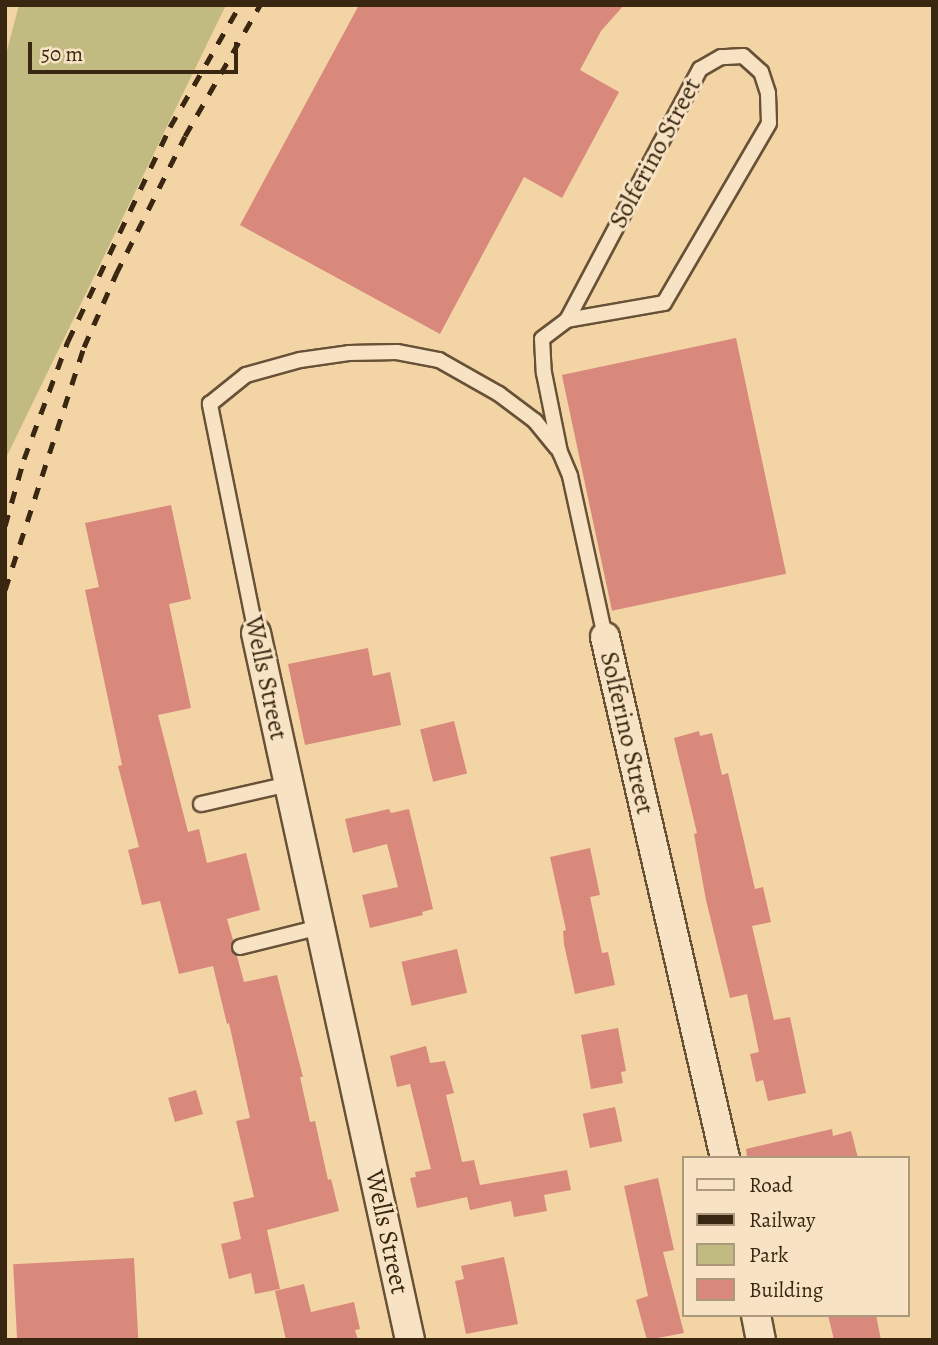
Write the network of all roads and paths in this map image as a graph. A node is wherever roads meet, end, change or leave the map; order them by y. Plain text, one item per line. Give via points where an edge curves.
1 (566, 320) junction
2 (560, 452) junction
3 (256, 633) joint
4 (604, 637) joint
5 (289, 784) junction
6 (201, 804) dead end
7 (320, 927) junction
8 (240, 947) dead end
9 (724, 1156) edge
10 (756, 1317) edge
11 (410, 1340) edge
12 (761, 1340) edge

1 - 1 lane, Solferino Street via 700,69 721,57 743,55 761,72 768,93 769,123 664,303
1 - 2 lane, Solferino Street via 542,339
2 - 3 lane, Wells Street via 517,407 466,372 439,360 397,352 349,353 246,375 210,404
2 - 4 lane, Solferino Street via 570,476
3 - 5 street, Wells Street
4 - 9 street, Solferino Street
5 - 6 lane
5 - 7 street, Wells Street
7 - 8 lane
7 - 11 street, Wells Street
10 - 12 street

